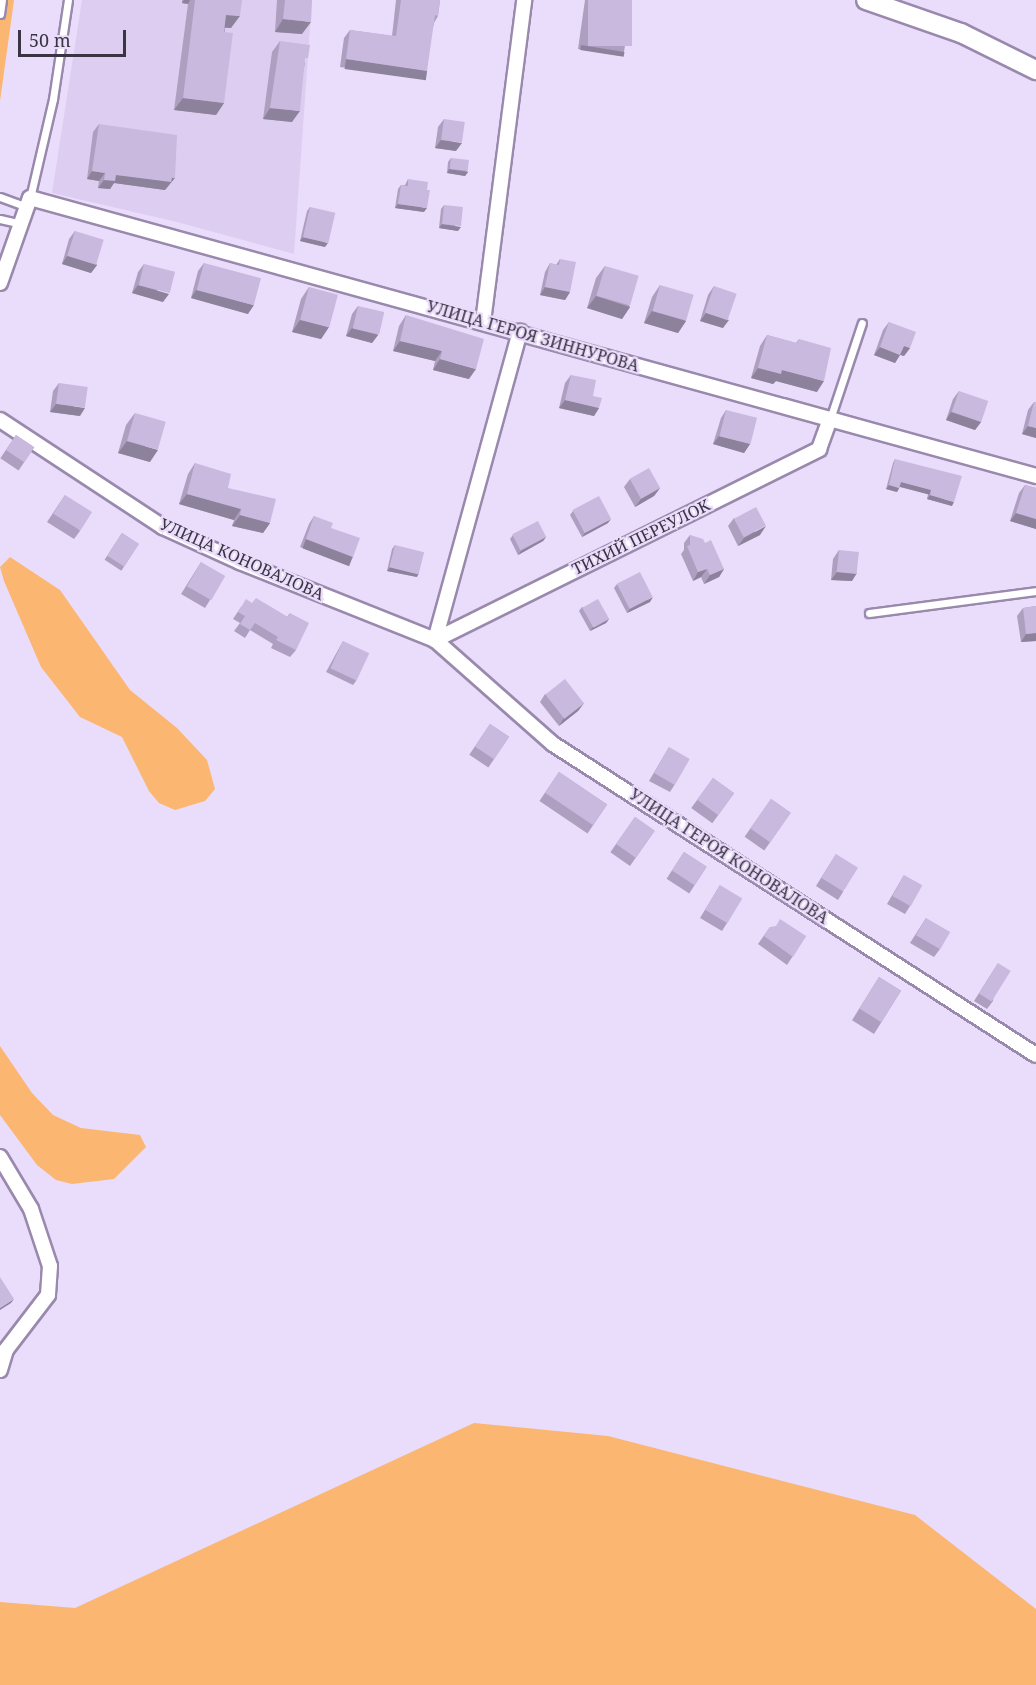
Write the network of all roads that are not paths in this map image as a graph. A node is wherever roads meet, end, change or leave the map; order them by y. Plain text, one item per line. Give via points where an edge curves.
1 (2, 0) edge
2 (68, 0) edge
3 (524, 0) edge
4 (866, 0) edge
5 (0, 14) edge
6 (1036, 70) edge
7 (0, 197) edge
8 (28, 202) junction
9 (0, 219) edge
10 (22, 224) junction
11 (0, 283) edge
12 (483, 322) junction
13 (862, 323) dead end
14 (520, 332) junction
15 (830, 419) junction
16 (0, 420) edge
17 (1036, 476) edge
18 (1036, 591) edge
19 (869, 613) dead end
20 (435, 640) junction
21 (1036, 1055) edge
22 (0, 1157) edge
23 (0, 1370) edge

1 - 5 lane
2 - 8 lane via 53,99
3 - 12 street
4 - 6 street via 961,33
7 - 8 lane
8 - 10 street
8 - 12 street, УЛИЦА ГЕРОЯ ЗИННУРОВА
9 - 10 lane
10 - 11 street
12 - 14 street, УЛИЦА ГЕРОЯ ЗИННУРОВА
13 - 15 lane
14 - 15 street, УЛИЦА ГЕРОЯ ЗИННУРОВА
14 - 20 street
15 - 17 street, УЛИЦА ГЕРОЯ ЗИННУРОВА
15 - 20 street, ТИХИЙ ПЕРЕУЛОК via 819,449
16 - 20 street, УЛИЦА КОНОВАЛОВА via 163,527
18 - 19 lane
20 - 21 street, УЛИЦА ГЕРОЯ КОНОВАЛОВА via 553,744
22 - 23 street via 31,1209 50,1266 48,1295 6,1350

